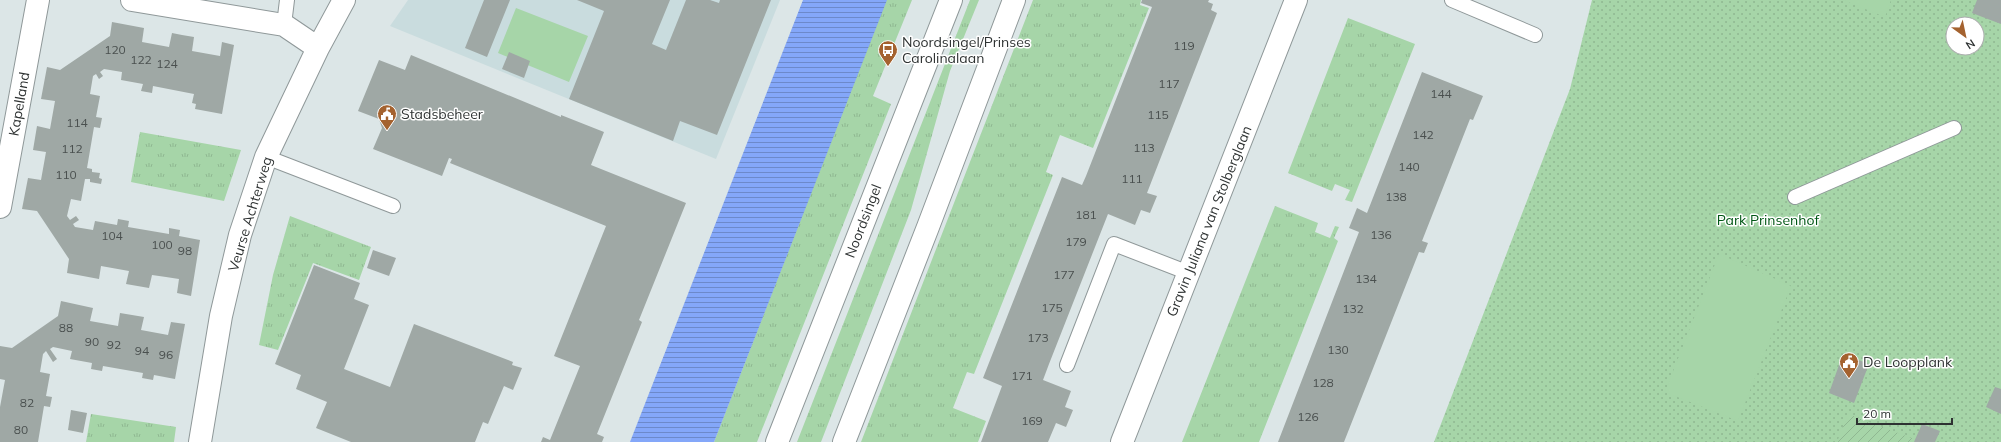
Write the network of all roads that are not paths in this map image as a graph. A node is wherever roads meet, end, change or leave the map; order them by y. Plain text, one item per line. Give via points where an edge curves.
1 (38, 0) edge
2 (132, 0) edge
3 (287, 0) edge
4 (344, 0) edge
5 (950, 0) edge
6 (1014, 0) edge
7 (1296, 0) edge
8 (1452, 0) edge
9 (284, 25) junction
10 (1535, 36) dead end
11 (318, 48) junction
12 (1954, 128) dead end
13 (266, 157) junction
14 (1795, 196) dead end
15 (393, 206) dead end
16 (0, 207) edge
17 (1189, 273) junction
18 (1067, 365) dead end
19 (200, 442) edge
20 (777, 442) edge
21 (844, 442) edge
22 (1122, 442) edge

1 - 16 street, Kapelland
2 - 9 street
3 - 9 lane
4 - 11 street, Veurse Achterweg
5 - 20 street, Noordsingel
6 - 21 street
7 - 17 street, Gravin Juliana van Stolberglaan
8 - 10 lane
9 - 11 street
11 - 13 street, Veurse Achterweg
12 - 14 lane
13 - 15 lane
13 - 19 street, Veurse Achterweg via 240,235 221,316
17 - 18 lane via 1114,244
17 - 22 street, Gravin Juliana van Stolberglaan

